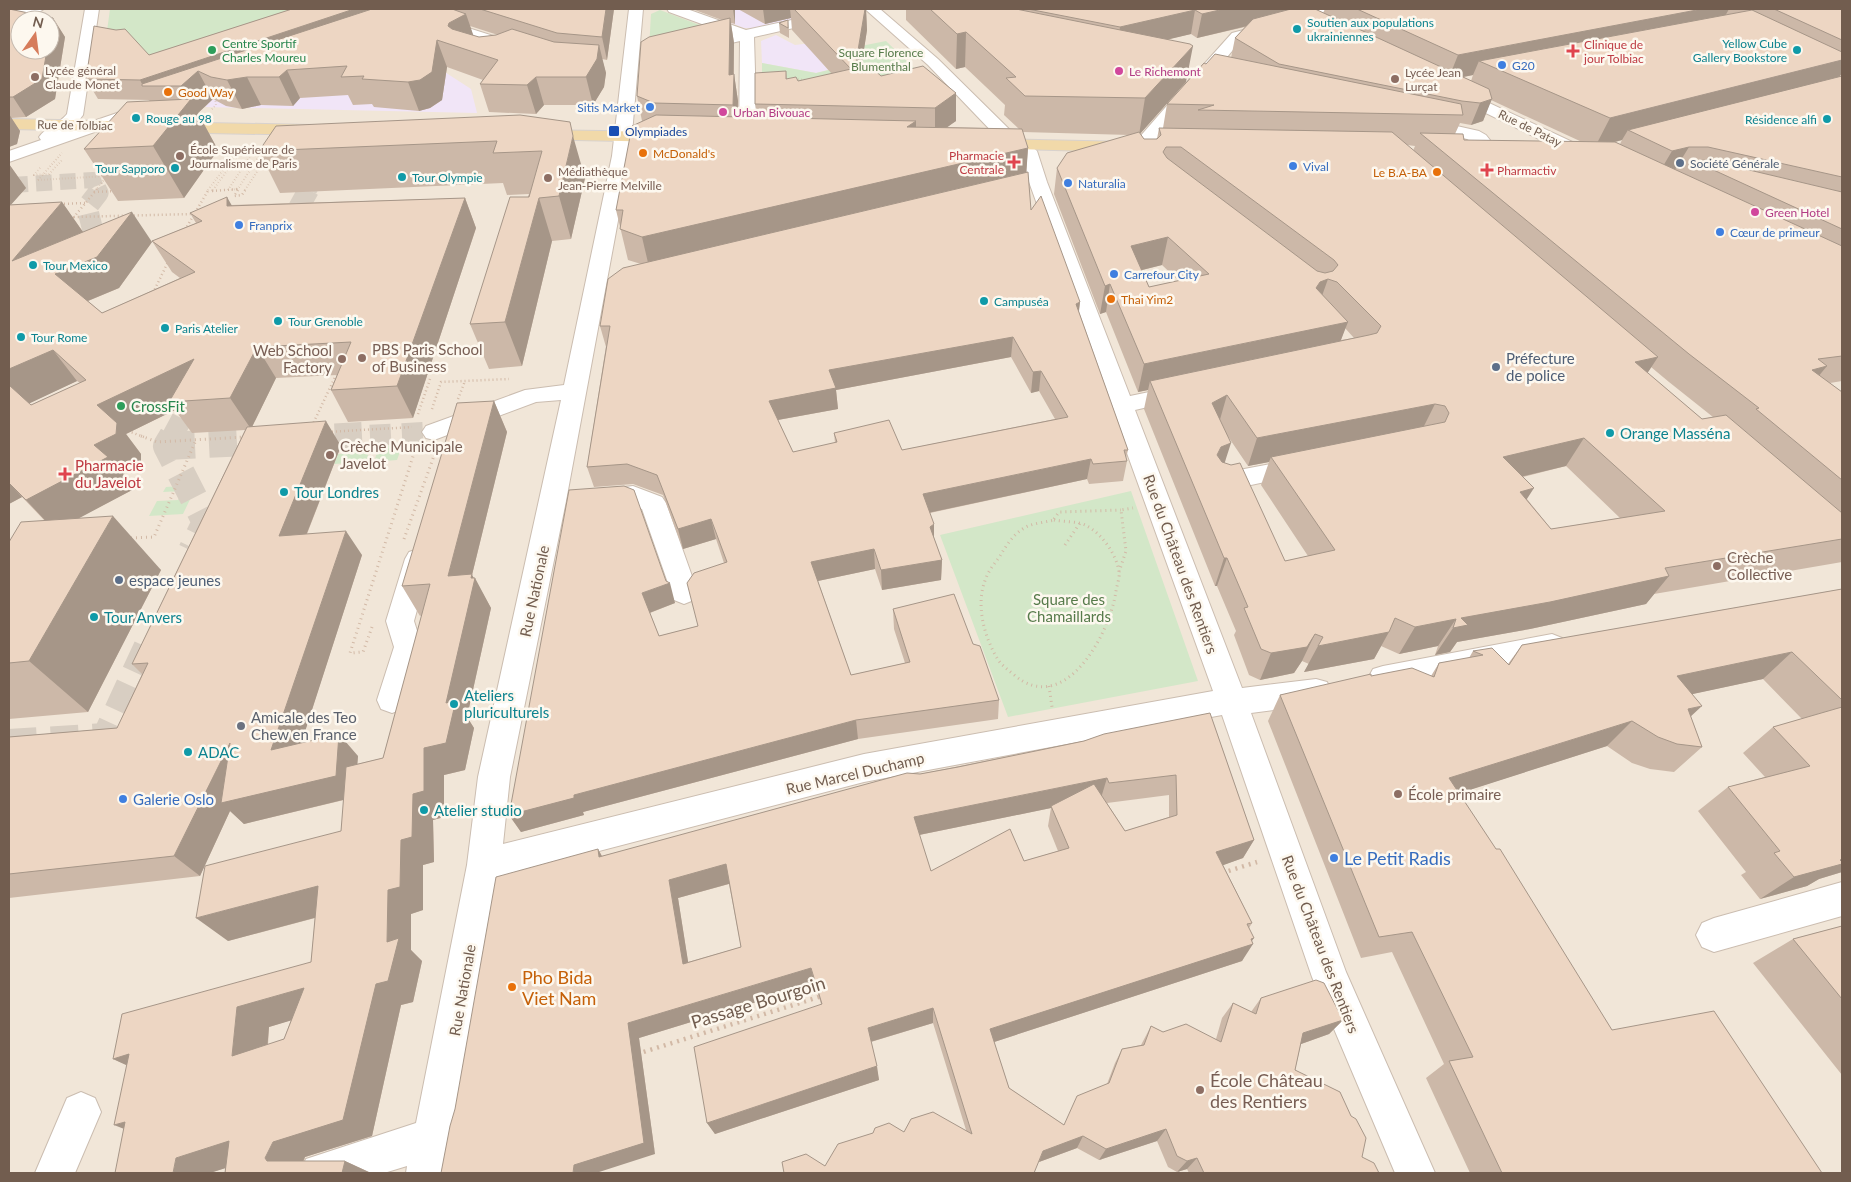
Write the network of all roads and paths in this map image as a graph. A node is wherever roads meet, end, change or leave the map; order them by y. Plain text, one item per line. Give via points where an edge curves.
1 (37, 9) edge
2 (92, 9) edge
3 (636, 9) edge
4 (674, 9) edge
5 (872, 9) edge
6 (1283, 9) edge
7 (1339, 9) edge
8 (9, 12) edge
9 (839, 13) edge
10 (429, 14) edge
11 (1300, 18) junction
12 (1321, 28) edge
13 (745, 35) junction
14 (491, 40) junction
15 (684, 49) edge
16 (469, 50) edge
17 (496, 59) edge
18 (933, 62) junction
19 (1136, 62) edge
20 (866, 71) edge
21 (1202, 76) junction
22 (795, 79) joint
23 (1468, 83) edge
24 (1242, 85) edge
25 (139, 110) edge
26 (1403, 119) edge
27 (9, 124) edge
28 (67, 125) junction
29 (97, 126) junction
30 (326, 131) edge
31 (516, 134) edge
32 (623, 136) junction
33 (686, 138) edge
34 (739, 139) joint
35 (767, 140) edge
36 (978, 144) edge
37 (1017, 145) junction
38 (1162, 148) edge
39 (254, 150) dead end
40 (9, 151) edge
41 (262, 151) edge
42 (269, 153) edge
43 (1143, 154) junction
44 (1471, 154) edge
45 (1492, 154) junction
46 (1510, 154) edge
47 (1546, 155) edge
48 (1600, 157) joint
49 (9, 158) edge
50 (46, 162) dead end
51 (238, 189) junction
52 (228, 190) junction
53 (118, 191) edge
54 (207, 191) junction
55 (212, 191) junction
56 (94, 192) junction
57 (85, 203) junction
58 (57, 204) edge
59 (193, 214) junction
60 (130, 216) junction
61 (125, 222) edge
62 (184, 230) edge
63 (172, 255) edge
64 (151, 296) edge
65 (336, 375) edge
66 (430, 379) dead end
67 (513, 379) dead end
68 (1207, 386) edge
69 (574, 392) junction
70 (1121, 405) junction
71 (435, 427) junction
72 (126, 431) dead end
73 (327, 432) dead end
74 (308, 433) edge
75 (252, 436) edge
76 (196, 440) junction
77 (1328, 461) edge
78 (1223, 482) edge
79 (1156, 498) junction
80 (553, 501) junction
81 (1120, 510) junction
82 (1054, 520) junction
83 (1080, 523) junction
84 (425, 536) edge
85 (126, 538) dead end
86 (1065, 545) dead end
87 (1119, 572) junction
88 (684, 593) dead end
89 (1582, 640) edge
90 (392, 700) dead end
91 (1230, 701) junction
92 (1287, 853) junction
93 (484, 866) junction
94 (1220, 873) edge
95 (1842, 899) edge
96 (1714, 935) dead end
97 (828, 995) edge
98 (628, 1057) edge
99 (81, 1112) dead end
100 (430, 1156) edge
101 (55, 1173) edge
102 (320, 1173) edge
103 (1415, 1173) edge

1 - 8 street
2 - 28 street via 76,116
3 - 32 street, Rue Nationale via 638,59
4 - 13 street
5 - 18 street, Rue du Château des Rentiers
6 - 11 street
7 - 11 street
9 - 13 street
10 - 14 street
11 - 12 street
11 - 21 street via 1237,36
13 - 15 street
13 - 34 street via 748,41
14 - 16 street
14 - 17 street via 523,50
18 - 20 path via 888,72
18 - 37 street, Rue du Château des Rentiers
19 - 21 street
21 - 24 street
21 - 43 street
22 - 22 path via 786,83 786,87 800,91 812,86 808,80
23 - 48 street, Rue de Patay via 1441,85
25 - 29 street
26 - 45 street via 1473,134
27 - 28 main road, Rue de Tolbiac
28 - 29 main road, Rue de Tolbiac
28 - 40 street via 51,136
29 - 30 main road, Rue de Tolbiac
29 - 49 street
31 - 32 main road
32 - 33 main road
32 - 69 street, Rue Nationale via 603,286
34 - 35 main road
36 - 37 main road
37 - 43 main road
37 - 70 street, Rue du Château des Rentiers via 1031,155 1028,184
38 - 43 main road
39 - 52 path
41 - 51 path
42 - 51 path via 242,195 234,196
44 - 45 main road
45 - 46 main road
47 - 48 main road
50 - 56 path, bridge via 34,175 49,174 69,153 62,153 38,180 107,176
51 - 52 path
52 - 55 path
53 - 56 path
54 - 55 path
54 - 55 path via 237,152
54 - 59 path
56 - 57 path
57 - 58 path
57 - 60 path via 74,217
59 - 60 path
59 - 62 path
60 - 61 path
63 - 64 path
65 - 74 path
66 - 71 path
67 - 71 path via 441,382
68 - 70 street
69 - 71 street via 533,395
69 - 80 street, Rue Nationale
70 - 79 street, Rue du Château des Rentiers
71 - 73 path
72 - 76 path via 157,442
75 - 76 path
76 - 85 path via 154,537
77 - 78 street
79 - 81 path
79 - 91 street, Rue du Château des Rentiers
80 - 88 street via 633,494 653,503
80 - 93 street, Rue Nationale via 494,778
81 - 82 path via 1083,513 1068,510 1059,512
81 - 87 path via 1124,522 1125,563
82 - 83 path
82 - 87 path via 1028,526 1012,538 986,578 981,596 982,620 989,644 1012,676 1041,688 1061,683 1090,656 1106,630 1114,606
83 - 86 path
83 - 87 path via 1099,534
84 - 90 street via 400,620 408,646
89 - 91 street, Rue Marcel Duchamp via 1282,698
91 - 92 street, Rue du Château des Rentiers
91 - 93 street, Rue Marcel Duchamp via 864,768
92 - 94 path
92 - 103 street, Rue du Château des Rentiers via 1330,977
93 - 100 street, Rue Nationale
95 - 96 street
97 - 98 path, Passage Bourgoin
99 - 101 street
100 - 102 street

